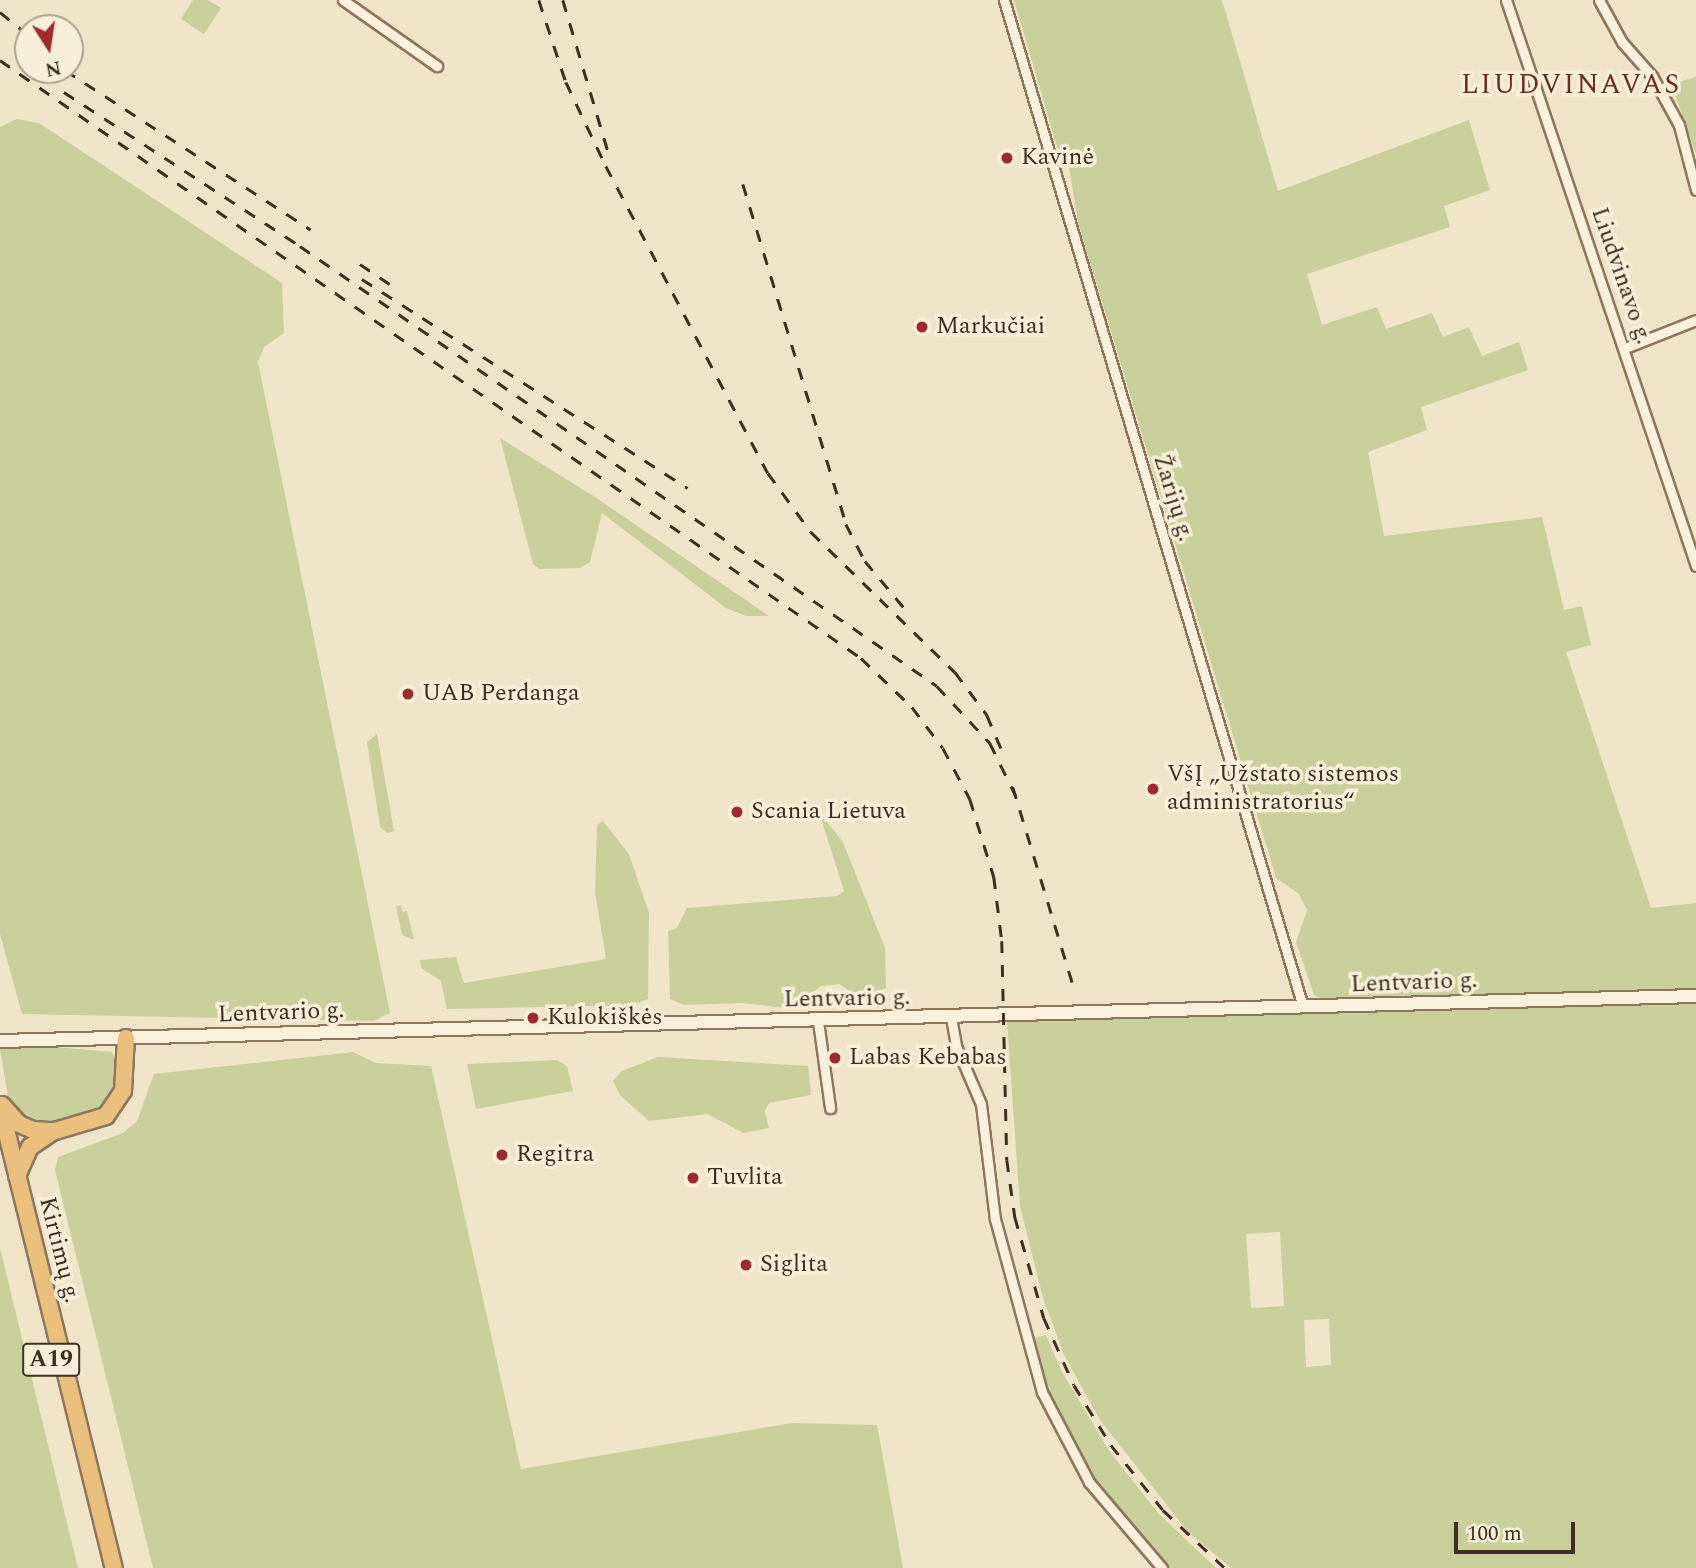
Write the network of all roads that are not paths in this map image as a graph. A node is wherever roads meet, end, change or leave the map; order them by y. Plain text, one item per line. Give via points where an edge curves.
1 (343, 0) edge
2 (1004, 0) edge
3 (1506, 0) edge
4 (1599, 0) edge
5 (437, 66) dead end
6 (1696, 190) edge
7 (1696, 320) edge
8 (1625, 348) junction
9 (1696, 566) edge
10 (1696, 996) edge
11 (1303, 1007) junction
12 (951, 1017) junction
13 (818, 1021) junction
14 (126, 1038) junction
15 (0, 1041) edge
16 (0, 1104) edge
17 (830, 1108) dead end
18 (55, 1130) junction
19 (0, 1152) edge
20 (17, 1176) junction
21 (103, 1568) edge
22 (114, 1568) edge
23 (1162, 1568) edge

1 - 5 street
2 - 11 street, Žarijų g.
3 - 8 street, Liudvinavo g.
4 - 6 street via 1622,41 1653,76 1679,125
7 - 8 street
8 - 9 street, Liudvinavo g.
10 - 11 main road, Lentvario g.
11 - 12 main road, Lentvario g.
12 - 13 main road, Lentvario g.
12 - 23 street via 956,1046 981,1104 995,1219 1042,1392 1089,1482
13 - 14 main road, Lentvario g.
13 - 17 street
14 - 15 main road, Lentvario g.
14 - 18 highway via 125,1082 116,1106 100,1119
16 - 18 highway via 25,1128
16 - 20 highway, Kirtimų g. / A19
18 - 20 highway via 30,1147
19 - 21 highway, Kirtimų g. / A19
20 - 22 highway, Kirtimų g. / A19

